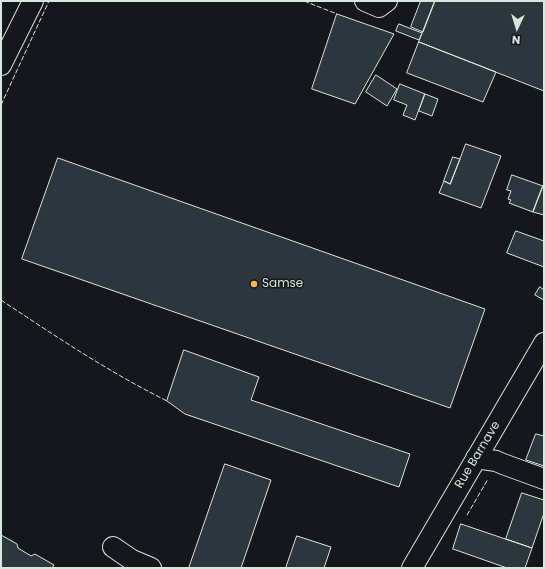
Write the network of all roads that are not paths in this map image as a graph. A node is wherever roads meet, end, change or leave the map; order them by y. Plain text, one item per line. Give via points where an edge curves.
1 (33, 1) edge
2 (365, 1) edge
3 (387, 1) edge
4 (1, 65) edge
5 (544, 343) edge
6 (476, 458) junction
7 (544, 479) edge
8 (113, 547) dead end
9 (152, 568) edge
10 (412, 568) edge

1 - 4 street
2 - 3 street via 379,7
5 - 6 street, Rue Barnave
6 - 7 street via 496,461
6 - 10 street, Rue Barnave
8 - 9 street via 132,560

